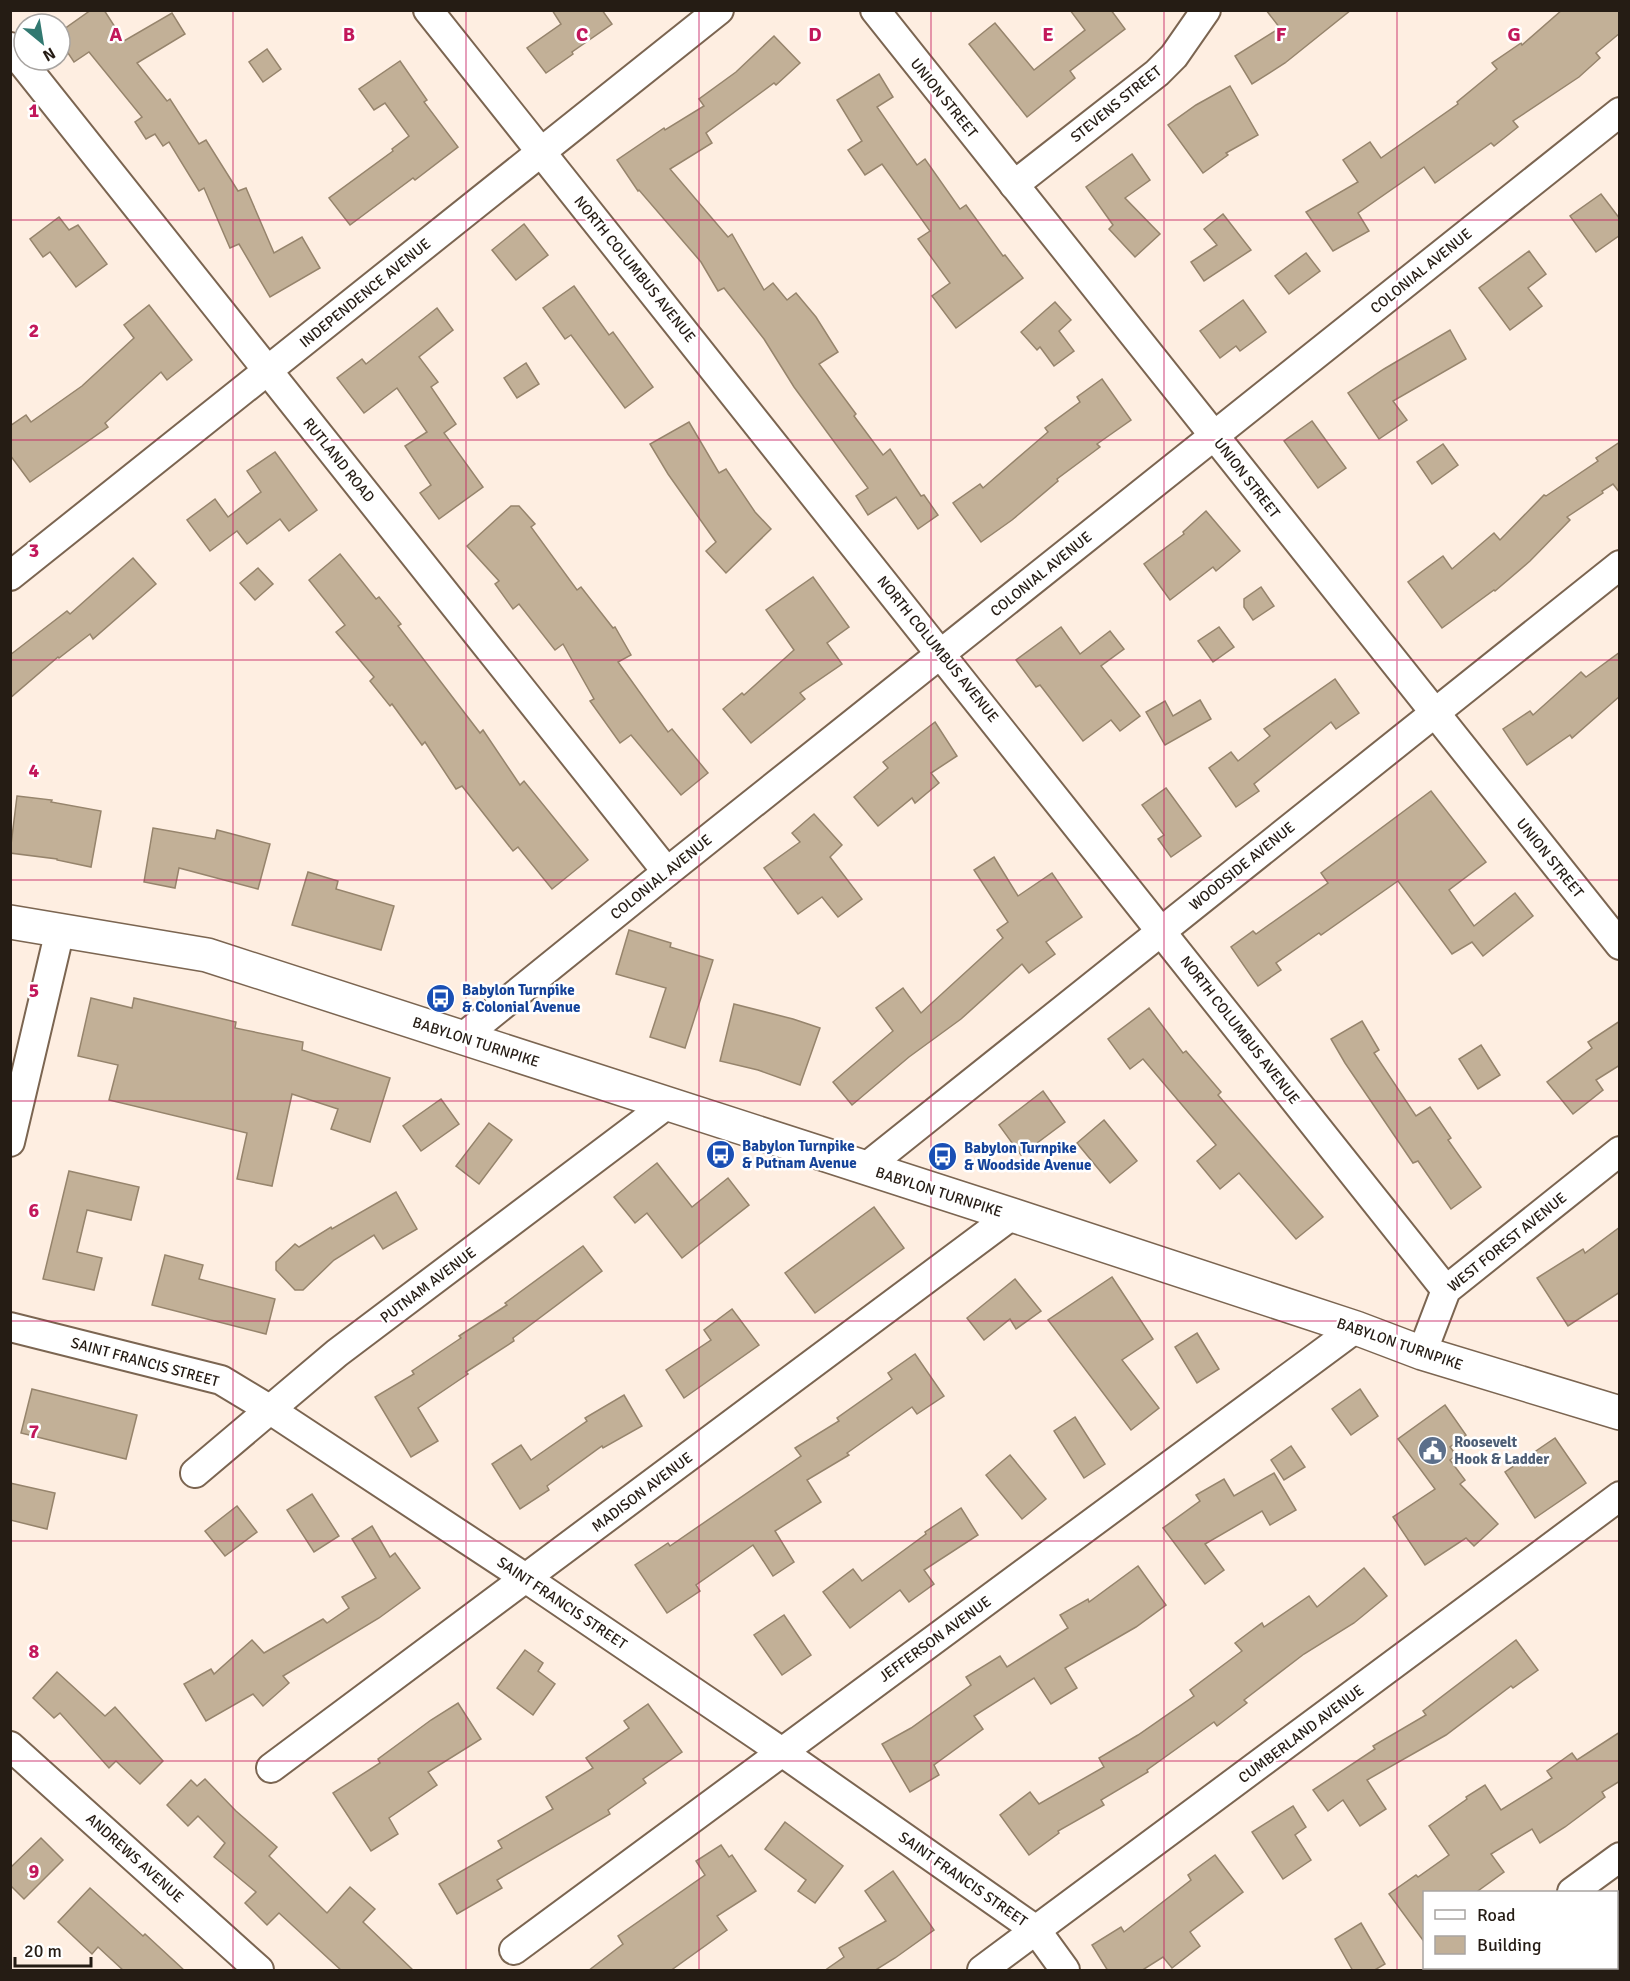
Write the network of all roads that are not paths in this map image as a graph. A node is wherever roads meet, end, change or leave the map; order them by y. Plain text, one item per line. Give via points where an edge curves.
1 (428, 10) edge
2 (719, 10) edge
3 (875, 10) edge
4 (1206, 10) edge
5 (10, 47) edge
6 (1620, 112) edge
7 (541, 152) junction
8 (1014, 186) junction
9 (267, 371) junction
10 (1214, 436) junction
11 (1620, 565) edge
12 (10, 576) edge
13 (941, 653) junction
14 (1434, 712) junction
15 (667, 872) junction
16 (10, 922) edge
17 (60, 930) junction
18 (1161, 930) junction
19 (1620, 945) edge
20 (463, 1037) junction
21 (666, 1105) junction
22 (10, 1143) edge
23 (1620, 1151) edge
24 (866, 1168) junction
25 (1012, 1215) junction
26 (1446, 1290) junction
27 (10, 1328) edge
28 (1356, 1328) junction
29 (1422, 1353) junction
30 (270, 1409) junction
31 (1620, 1413) edge
32 (195, 1473) dead end
33 (1620, 1496) edge
34 (527, 1579) junction
35 (10, 1746) edge
36 (782, 1752) junction
37 (271, 1768) dead end
38 (1620, 1857) edge
39 (1575, 1891) edge
40 (1036, 1930) junction
41 (514, 1950) dead end
42 (259, 1971) edge
43 (982, 1971) edge
44 (1065, 1971) edge

1 - 7 street, NORTH COLUMBUS AVENUE
2 - 7 street, INDEPENDENCE AVENUE
3 - 8 street, UNION STREET
4 - 8 street, STEVENS STREET via 1157,73
5 - 9 street, RUTLAND ROAD
6 - 10 street, COLONIAL AVENUE
7 - 9 street, INDEPENDENCE AVENUE
7 - 13 street, NORTH COLUMBUS AVENUE
8 - 10 street, UNION STREET
9 - 12 street, INDEPENDENCE AVENUE
9 - 15 street, RUTLAND ROAD
10 - 13 street, COLONIAL AVENUE
10 - 14 street, UNION STREET
11 - 14 street, WOODSIDE AVENUE
13 - 15 street, COLONIAL AVENUE
13 - 18 street, NORTH COLUMBUS AVENUE
14 - 18 street, WOODSIDE AVENUE
14 - 19 street, UNION STREET
15 - 20 street, COLONIAL AVENUE
16 - 17 main road, BABYLON TURNPIKE
17 - 20 main road, BABYLON TURNPIKE via 207,955
17 - 22 street
18 - 24 street, WOODSIDE AVENUE
18 - 26 street, NORTH COLUMBUS AVENUE
20 - 21 main road, BABYLON TURNPIKE
21 - 24 main road, BABYLON TURNPIKE
21 - 30 street, PUTNAM AVENUE via 337,1353
23 - 26 street, WEST FOREST AVENUE
24 - 25 main road, BABYLON TURNPIKE
25 - 28 main road, BABYLON TURNPIKE
25 - 34 street, MADISON AVENUE
26 - 29 street, WEST FOREST AVENUE
27 - 30 street, SAINT FRANCIS STREET via 221,1380
28 - 29 main road, BABYLON TURNPIKE
28 - 36 street, JEFFERSON AVENUE
29 - 31 main road, BABYLON TURNPIKE
30 - 32 street, PUTNAM AVENUE
30 - 34 street, SAINT FRANCIS STREET
33 - 40 street, CUMBERLAND AVENUE
34 - 36 street, SAINT FRANCIS STREET
34 - 37 street, MADISON AVENUE
35 - 42 street, ANDREWS AVENUE
36 - 40 street, SAINT FRANCIS STREET
36 - 41 street, JEFFERSON AVENUE
38 - 39 street
40 - 43 street, CUMBERLAND AVENUE
40 - 44 street, SAINT FRANCIS STREET

